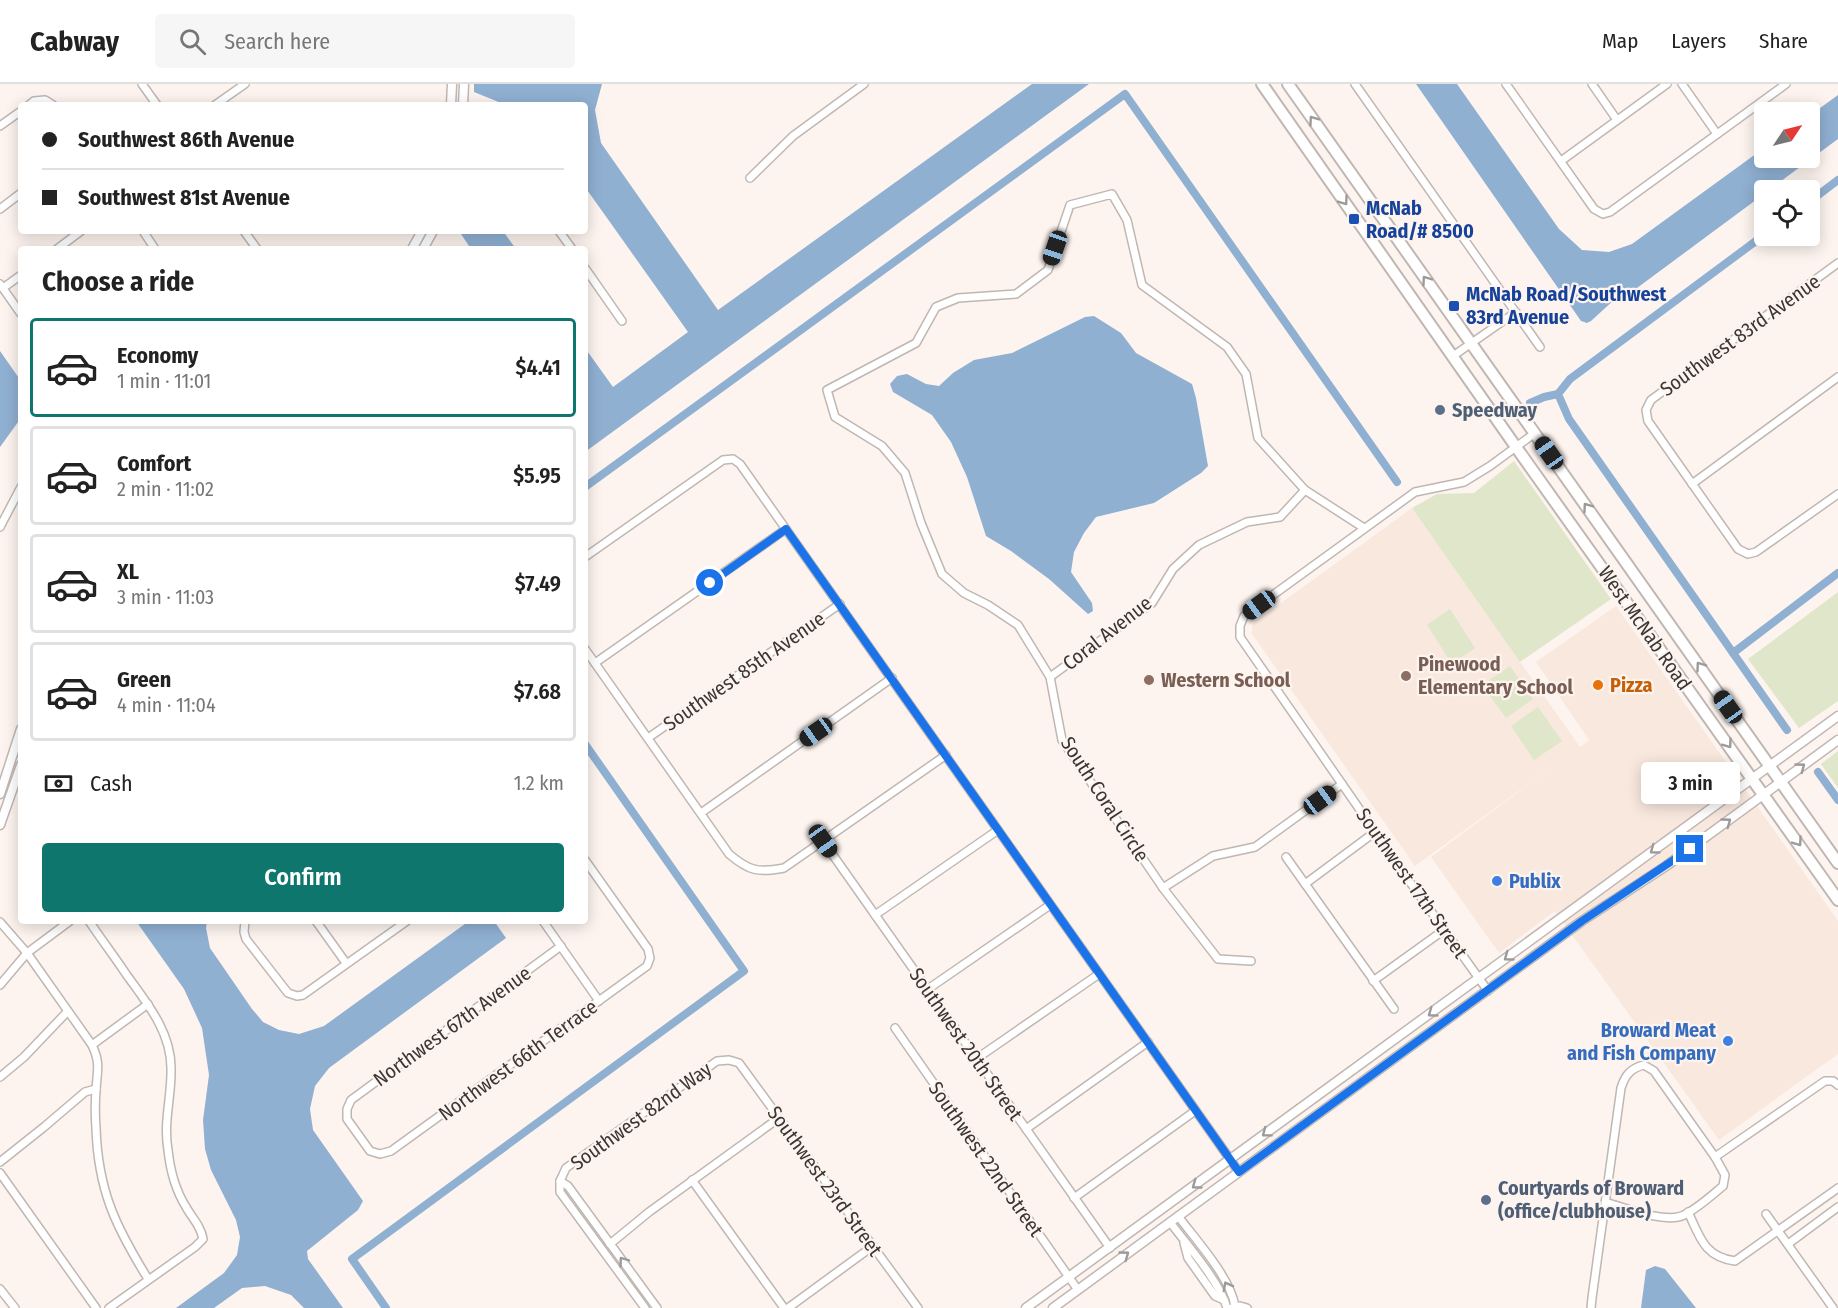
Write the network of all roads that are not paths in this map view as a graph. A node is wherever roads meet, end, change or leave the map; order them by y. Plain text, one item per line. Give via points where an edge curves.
1 (142, 84) edge
2 (245, 84) edge
3 (452, 84) edge
4 (464, 84) edge
5 (864, 84) edge
6 (1262, 84) edge
7 (1288, 84) edge
8 (1355, 84) edge
9 (1506, 84) edge
10 (1592, 84) edge
11 (1667, 84) edge
12 (1682, 84) edge
13 (1786, 84) edge
14 (1775, 87) edge
15 (33, 102) edge
16 (48, 102) edge
17 (155, 102) edge
18 (219, 102) edge
19 (451, 102) edge
20 (463, 102) edge
21 (18, 113) edge
22 (1617, 120) junction
23 (0, 126) edge
24 (1717, 134) junction
25 (1561, 161) junction
26 (750, 178) dead end
27 (18, 195) edge
28 (0, 209) edge
29 (77, 234) edge
30 (61, 246) edge
31 (1838, 263) edge
32 (588, 272) edge
33 (18, 277) edge
34 (1, 286) edge
35 (18, 310) edge
36 (1516, 312) junction
37 (622, 321) dead end
38 (1471, 344) junction
39 (1540, 347) dead end
40 (1453, 356) junction
41 (1838, 377) edge
42 (1535, 433) junction
43 (1516, 447) junction
44 (1692, 484) junction
45 (1305, 490) junction
46 (18, 493) edge
47 (1838, 494) edge
48 (0, 527) edge
49 (1364, 528) junction
50 (786, 529) junction
51 (588, 555) edge
52 (840, 604) junction
53 (588, 653) edge
54 (595, 663) junction
55 (1050, 677) junction
56 (892, 678) junction
57 (1838, 716) edge
58 (18, 738) edge
59 (648, 738) junction
60 (1838, 740) edge
61 (946, 755) junction
62 (1770, 766) junction
63 (18, 774) edge
64 (1752, 778) junction
65 (1781, 782) junction
66 (1342, 784) junction
67 (0, 794) edge
68 (1764, 795) junction
69 (701, 813) junction
70 (0, 825) edge
71 (998, 830) junction
72 (1375, 832) junction
73 (823, 841) junction
74 (1286, 857) dead end
75 (1838, 863) edge
76 (588, 864) edge
77 (1305, 884) junction
78 (1163, 888) junction
79 (1838, 900) edge
80 (1050, 905) junction
81 (875, 915) junction
82 (0, 922) edge
83 (66, 924) edge
84 (91, 924) edge
85 (245, 924) edge
86 (318, 924) edge
87 (402, 924) edge
88 (545, 924) edge
89 (1444, 930) junction
90 (561, 946) junction
91 (27, 953) junction
92 (1251, 961) dead end
93 (346, 963) junction
94 (1099, 974) junction
95 (1479, 978) junction
96 (1373, 981) junction
97 (0, 985) edge
98 (928, 989) junction
99 (1488, 991) junction
100 (599, 1001) junction
101 (148, 1004) junction
102 (1394, 1010) dead end
103 (67, 1012) junction
104 (895, 1028) dead end
105 (1148, 1042) junction
106 (92, 1046) junction
107 (976, 1059) junction
108 (729, 1060) joint
109 (0, 1077) edge
110 (1838, 1085) edge
111 (96, 1089) junction
112 (1195, 1111) junction
113 (779, 1118) junction
114 (1026, 1129) junction
115 (380, 1154) joint
116 (1715, 1156) junction
117 (1230, 1160) junction
118 (0, 1161) edge
119 (1239, 1172) junction
120 (0, 1173) edge
121 (692, 1180) junction
122 (560, 1181) junction
123 (1838, 1188) edge
124 (1074, 1198) junction
125 (1605, 1202) junction
126 (1838, 1208) edge
127 (1688, 1212) junction
128 (1766, 1214) dead end
129 (1174, 1219) junction
130 (1778, 1231) junction
131 (1184, 1241) junction
132 (610, 1244) junction
133 (1788, 1244) junction
134 (873, 1246) junction
135 (1110, 1248) junction
136 (1216, 1268) junction
137 (1208, 1274) junction
138 (1069, 1277) junction
139 (148, 1280) junction
140 (0, 1289) edge
141 (1078, 1290) junction
142 (1224, 1300) junction
143 (1231, 1307) edge
144 (15, 1308) edge
145 (96, 1308) edge
146 (109, 1308) edge
147 (645, 1308) edge
148 (657, 1308) edge
149 (786, 1308) edge
150 (918, 1308) edge
151 (1026, 1308) edge
152 (1053, 1308) edge
153 (1247, 1308) edge
154 (1591, 1308) edge
155 (1833, 1308) edge

1 - 17 street
2 - 18 street
3 - 19 street
4 - 20 street
5 - 26 street via 794,136
6 -> 40 main road, West McNab Road
38 -> 7 main road, West McNab Road
8 - 36 street
9 - 25 street
10 - 22 street
11 - 22 street
12 - 24 street
13 - 14 street
14 - 24 street
15 - 16 street
21 - 23 street
22 - 25 street
24 - 25 street via 1603,214 1594,209
27 - 28 street
29 - 30 street
31 - 44 street, Southwest 83rd Avenue via 1651,399 1646,411 1648,421
32 - 37 street
33 - 34 street
34 - 35 street
36 - 38 street
36 - 39 street
38 - 40 street
38 - 42 main road, West McNab Road
40 - 43 main road, West McNab Road
41 - 44 street
42 - 43 street
62 -> 42 main road, West McNab Road
43 - 49 street via 1464,482 1415,492
43 -> 64 main road, West McNab Road
44 - 47 street via 1738,549 1748,554
45 - 49 street
45 - 55 street, Coral Avenue via 1281,517 1247,522 1199,544 1173,568 1152,603
45 - 55 street, South Coral Circle via 1258,438 1246,374 1227,346 1142,285 1127,220 1112,194 1070,205 1048,270 1016,294 958,298 936,307 916,344 827,390 835,417 882,446 905,473 942,574 964,593 1018,625
46 - 48 street
49 - 66 street, Southwest 17th Street via 1244,616 1240,626 1240,637
50 - 51 street via 740,464 733,459 723,460
50 - 52 street
50 - 54 street
52 - 56 street
52 - 59 street, Southwest 85th Avenue
53 - 54 street
54 - 59 street
55 - 78 street, South Coral Circle via 1062,740
56 - 61 street
56 - 69 street
57 - 62 street
58 - 67 street
59 - 69 street
65 -> 60 street
61 - 71 street
61 - 73 street
62 - 64 street
62 - 65 main road, West McNab Road
63 - 70 street
64 - 68 main road, West McNab Road
64 -> 95 street
65 - 68 street
65 - 75 main road, West McNab Road
66 - 72 street, Southwest 17th Street
66 - 78 street via 1256,847 1214,856
68 -> 79 main road, West McNab Road
99 -> 68 street
69 - 73 street via 729,854 755,871 784,868
71 - 80 street
71 - 81 street
72 - 77 street
72 - 89 street, Southwest 17th Street
73 - 81 street, Southwest 20th Street
74 - 77 street
76 - 100 street, Northwest 66th Terrace via 648,949 650,958 647,966
77 - 96 street
78 - 92 street, South Coral Circle via 1218,958
80 - 94 street
80 - 98 street
81 - 98 street, Southwest 20th Street
82 - 91 street
83 - 91 street
84 - 101 street
85 - 93 street via 246,939 288,993 303,995
86 - 93 street
87 - 93 street
88 - 90 street
89 - 95 street, Southwest 17th Street
89 - 96 street
90 - 100 street
90 - 115 street, Northwest 67th Avenue via 351,1100 347,1119 370,1151
91 - 97 street
91 - 103 street
94 - 105 street
94 - 107 street
95 - 99 street, Southwest 17th Street
95 -> 117 street
96 - 102 street
98 - 107 street, Southwest 20th Street
99 - 119 street
100 - 115 street, Northwest 66th Terrace via 391,1151
101 - 106 street
101 - 139 street via 161,1026 170,1056 166,1124 174,1178 203,1239
103 - 106 street
103 - 109 street
104 - 138 street, Southwest 22nd Street
105 - 112 street
105 - 114 street
106 - 111 street via 99,1068
107 - 114 street, Southwest 20th Street
108 - 113 street, Southwest 23rd Street via 739,1063
108 - 122 street, Southwest 82nd Way via 717,1061 566,1168
110 - 116 street via 1825,1081
111 - 118 street via 86,1092
111 - 139 street via 98,1160 104,1188 114,1218
112 - 117 street
112 - 124 street
113 - 121 street
113 - 134 street, Southwest 23rd Street
114 - 124 street, Southwest 20th Street
116 - 125 street via 1654,1071 1644,1065 1635,1067 1624,1078 1621,1088
116 - 127 street via 1725,1175 1723,1186
117 - 119 street
117 -> 135 street
119 - 129 street
120 - 145 street
121 - 132 street
121 - 149 street
122 - 132 street via 568,1186
122 - 147 street via 560,1192
123 - 130 street
124 - 135 street, Southwest 20th Street
125 - 127 street via 1673,1218
125 - 154 street
126 - 133 street
127 - 130 street via 1704,1247 1725,1260 1735,1261
128 - 130 street
129 - 131 street
129 - 136 street
141 -> 129 street
130 - 133 street
131 - 137 street
131 - 142 street via 1188,1258 1215,1296
148 -> 132 street
133 - 155 street
134 - 149 street
134 - 150 street, Southwest 23rd Street
135 - 138 street
136 - 137 street
143 -> 136 street via 1229,1288
137 - 142 street
138 - 141 street, Southwest 22nd Street
138 - 151 street
139 - 146 street
140 - 144 street
141 - 152 street
142 - 143 street
143 - 153 street

